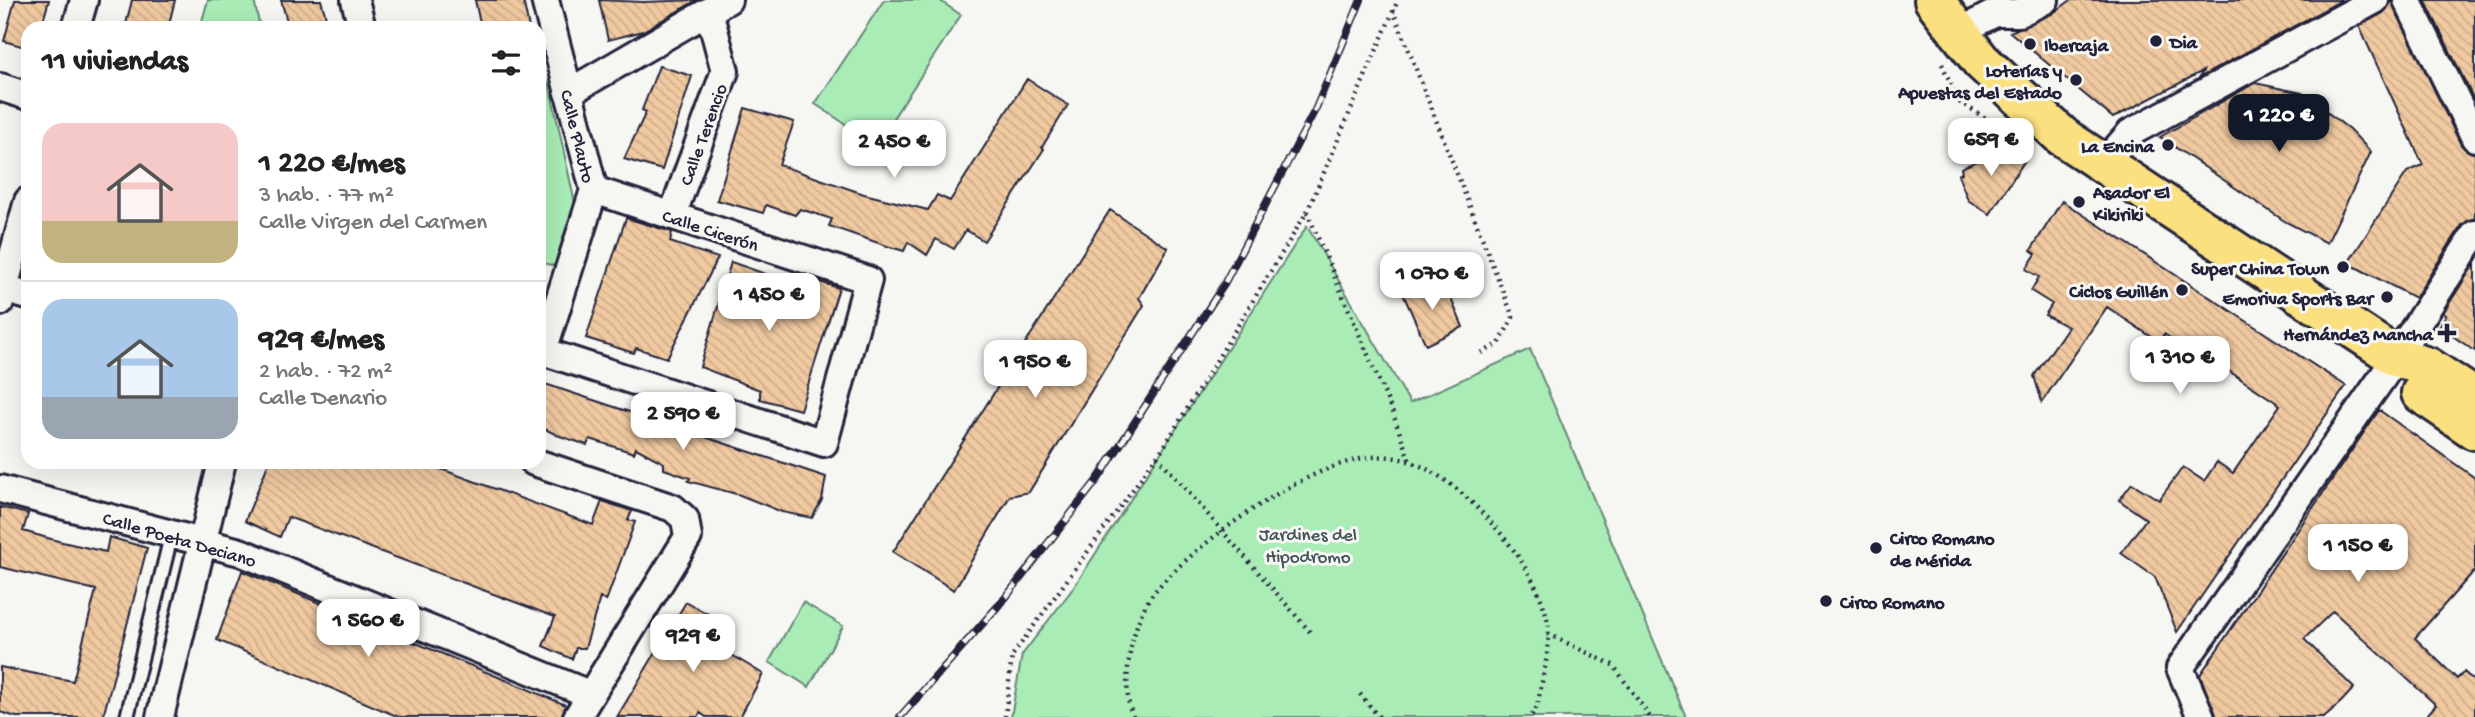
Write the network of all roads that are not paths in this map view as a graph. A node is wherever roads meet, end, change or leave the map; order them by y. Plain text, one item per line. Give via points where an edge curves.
1 (84, 0) edge
2 (355, 0) edge
3 (545, 0) edge
4 (1934, 0) edge
5 (2045, 0) edge
6 (2375, 0) edge
7 (2407, 0) edge
8 (719, 6) edge
9 (1992, 6) edge
10 (78, 21) edge
11 (360, 21) edge
12 (1957, 33) junction
13 (549, 65) edge
14 (0, 87) edge
15 (568, 93) junction
16 (21, 94) edge
17 (2475, 138) edge
18 (2103, 164) junction
19 (594, 191) junction
20 (672, 216) junction
21 (21, 234) edge
22 (2475, 234) edge
23 (8, 294) edge
24 (546, 336) edge
25 (546, 353) edge
26 (2391, 364) junction
27 (2475, 398) edge
28 (2475, 430) edge
29 (546, 466) edge
30 (220, 469) edge
31 (0, 489) edge
32 (172, 533) junction
33 (204, 540) junction
34 (583, 705) edge
35 (127, 717) edge
36 (160, 717) edge
37 (2201, 717) edge

1 - 10 street
2 - 11 street
3 - 13 street, Calle Plauto
4 - 12 main road
5 - 9 street via 2020,13
6 - 18 street via 2130,133
7 - 17 street
8 - 15 street
8 - 20 street, Calle Terencio via 725,71
9 - 12 street
12 - 18 main road via 2031,110
13 - 15 street, Calle Plauto
14 - 16 street
15 - 19 street, Calle Plauto
18 - 26 main road
19 - 20 street, Calle Cicerón
19 - 24 street, Calle Plauto
20 - 25 street, Calle Cicerón via 868,280 824,443
21 - 23 street
22 - 26 street
26 - 27 main road via 2428,367
26 - 28 main road via 2414,388
26 - 37 street via 2180,668
29 - 34 street via 673,508 685,519 688,537
30 - 33 street
31 - 32 street, Calle Poeta Deciano
32 - 33 street, Calle Poeta Deciano
32 - 35 lane
33 - 34 street, Calle Poeta Deciano via 253,557
33 - 36 street

